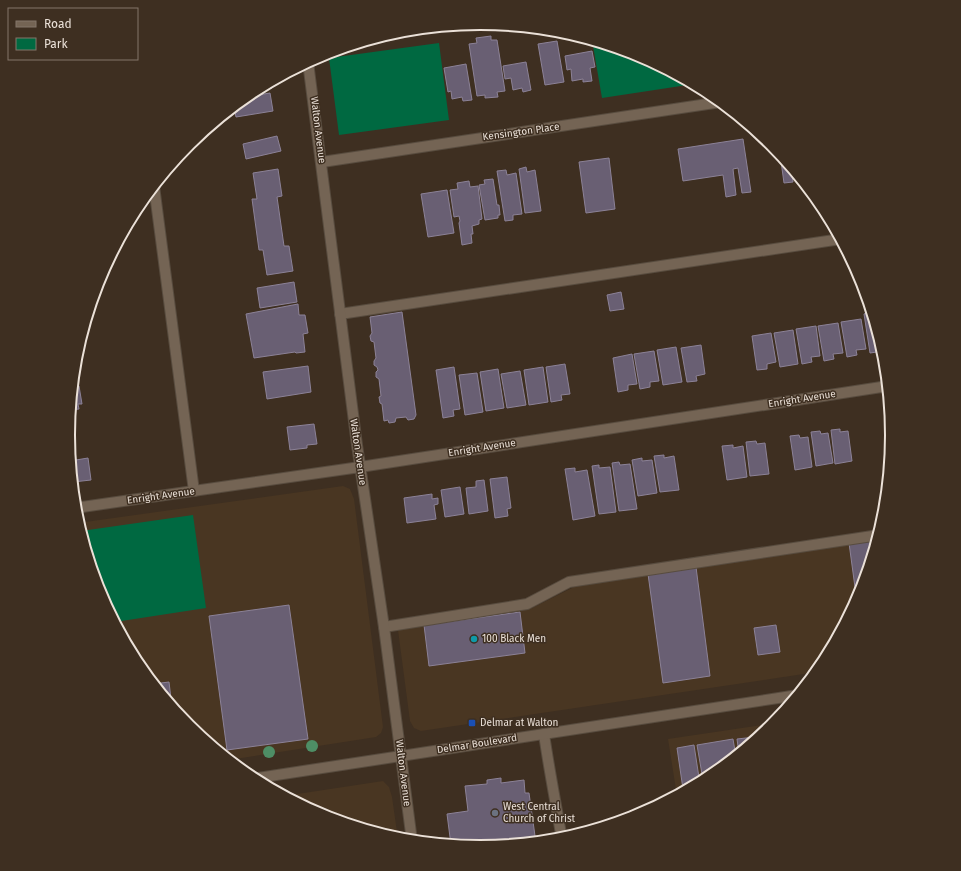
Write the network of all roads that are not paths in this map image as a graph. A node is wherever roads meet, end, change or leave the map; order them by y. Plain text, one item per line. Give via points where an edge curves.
1 (309, 68) edge
2 (713, 103) edge
3 (322, 162) junction
4 (155, 194) edge
5 (836, 240) edge
6 (340, 314) junction
7 (883, 387) edge
8 (360, 466) junction
9 (194, 491) junction
10 (82, 507) edge
11 (873, 536) edge
12 (384, 627) junction
13 (791, 696) edge
14 (544, 734) junction
15 (401, 755) junction
16 (261, 777) edge
17 (561, 833) edge
18 (411, 835) edge

1 - 3 street, Walton Avenue
2 - 3 street, Kensington Place
3 - 6 street, Walton Avenue
4 - 9 street
5 - 6 street
6 - 8 street, Walton Avenue
7 - 8 street, Enright Avenue
8 - 9 street, Enright Avenue
8 - 12 street, Walton Avenue
9 - 10 street, Enright Avenue
11 - 12 street via 569,582 527,604
12 - 15 street, Walton Avenue
13 - 14 street, Delmar Boulevard
14 - 15 street, Delmar Boulevard
14 - 17 street
15 - 16 street, Delmar Boulevard
15 - 18 street, Walton Avenue

